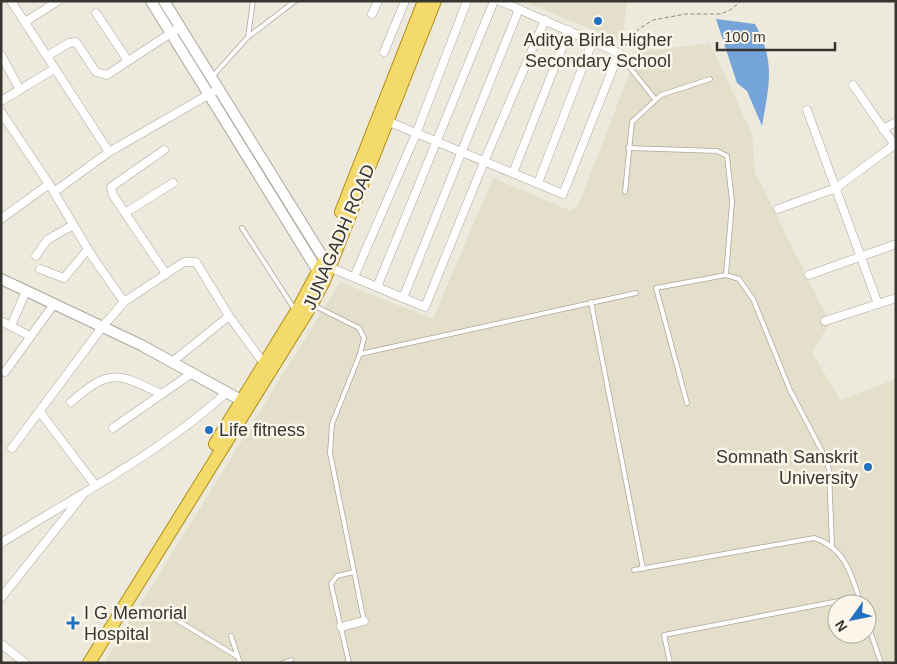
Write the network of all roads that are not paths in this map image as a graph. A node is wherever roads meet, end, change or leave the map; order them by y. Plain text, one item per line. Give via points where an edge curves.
1 (11, 1) edge
2 (58, 1) edge
3 (164, 1) edge
4 (253, 1) edge
5 (295, 1) edge
6 (378, 1) edge
7 (405, 1) edge
8 (424, 1) edge
9 (435, 1) edge
10 (467, 1) edge
11 (494, 1) edge
12 (500, 1) edge
13 (154, 2) edge
14 (519, 9) junction
15 (96, 13) dead end
16 (372, 14) dead end
17 (545, 20) junction
18 (25, 22) junction
19 (180, 27) junction
20 (569, 30) junction
21 (170, 33) junction
22 (248, 37) junction
23 (593, 40) junction
24 (384, 52) dead end
25 (619, 53) junction
26 (46, 56) junction
27 (2, 58) edge
28 (128, 61) junction
29 (54, 69) junction
30 (212, 78) junction
31 (710, 79) dead end
32 (853, 84) dead end
33 (219, 89) junction
34 (20, 90) junction
35 (208, 95) junction
36 (655, 100) junction
37 (1, 101) edge
38 (807, 110) dead end
39 (1, 112) edge
40 (387, 121) junction
41 (896, 122) edge
42 (884, 129) junction
43 (416, 134) junction
44 (436, 142) junction
45 (895, 146) edge
46 (628, 148) junction
47 (164, 150) dead end
48 (109, 152) junction
49 (461, 153) junction
50 (484, 162) junction
51 (512, 173) junction
52 (173, 183) dead end
53 (538, 183) junction
54 (49, 184) junction
55 (836, 188) junction
56 (54, 192) junction
57 (625, 192) dead end
58 (778, 209) dead end
59 (125, 214) junction
60 (1, 219) edge
61 (73, 225) junction
62 (242, 228) dead end
63 (896, 244) edge
64 (88, 249) junction
65 (36, 256) dead end
66 (861, 257) junction
67 (40, 269) dead end
68 (324, 270) junction
69 (166, 274) junction
70 (726, 275) junction
71 (809, 275) dead end
72 (354, 277) junction
73 (1, 278) edge
74 (377, 287) junction
75 (26, 291) junction
76 (636, 293) dead end
77 (404, 298) junction
78 (896, 298) edge
79 (124, 302) junction
80 (591, 302) junction
81 (54, 304) junction
82 (312, 304) junction
83 (878, 304) junction
84 (296, 312) junction
85 (229, 316) junction
86 (825, 321) dead end
87 (1, 322) edge
88 (10, 326) junction
89 (103, 326) junction
90 (30, 336) junction
91 (360, 354) junction
92 (172, 362) junction
93 (267, 368) junction
94 (5, 372) dead end
95 (192, 373) junction
96 (227, 392) junction
97 (161, 394) junction
98 (71, 402) dead end
99 (245, 402) junction
100 (687, 402) dead end
101 (40, 412) junction
102 (113, 428) dead end
103 (12, 448) dead end
104 (95, 485) junction
105 (86, 491) junction
106 (1, 543) edge
107 (832, 545) junction
108 (642, 569) junction
109 (634, 570) dead end
110 (354, 572) junction
111 (858, 594) edge
112 (1, 598) edge
113 (827, 603) edge
114 (170, 616) dead end
115 (364, 621) joint
116 (341, 627) junction
117 (231, 636) dead end
118 (1, 644) edge
119 (874, 644) edge
120 (238, 657) junction
121 (291, 660) dead end
122 (25, 663) edge
123 (79, 663) edge
124 (89, 663) edge
125 (240, 663) edge
126 (283, 663) edge
127 (349, 663) edge
128 (670, 663) edge
129 (880, 663) edge

1 - 18 street
2 - 18 street
3 - 19 street
4 - 22 lane
5 - 22 lane
6 - 16 street
7 - 24 street
8 - 68 main road
9 - 40 main road, JUNAGADH ROAD
10 - 43 street
11 - 44 street
12 - 14 street
13 - 21 street
14 - 17 street
14 - 49 street
15 - 28 street
17 - 20 street
17 - 50 street
18 - 26 street
19 - 21 street
19 - 30 street
20 - 23 street
20 - 51 street
21 - 28 street
21 - 35 street
22 - 30 lane
23 - 25 street
23 - 53 street
25 - 36 lane
25 - 53 street via 563,194
26 - 28 street via 72,42 80,45 96,72 103,75
26 - 29 street
27 - 34 street
29 - 34 street
29 - 48 street
30 - 33 street
31 - 36 lane via 670,91
32 - 42 street
33 - 35 street
33 - 68 street
34 - 37 street
35 - 48 street
35 - 68 street
36 - 46 lane via 632,122
38 - 55 street
39 - 54 street
40 - 43 street
40 - 68 main road, JUNAGADH ROAD
41 - 42 street
42 - 45 street
43 - 44 street
43 - 72 street
44 - 49 street
44 - 74 street
45 - 55 street
46 - 57 lane
46 - 70 lane via 717,151 727,156 732,202
47 - 59 street via 113,184 113,194
48 - 56 street
49 - 50 street
49 - 77 street
50 - 51 street
50 - 77 street via 426,307
51 - 53 street
52 - 59 street
54 - 56 street
54 - 60 street
55 - 58 street
55 - 66 street
56 - 61 street
59 - 69 street
61 - 64 street
61 - 65 street via 47,240
62 - 84 lane
63 - 66 street
64 - 67 street via 64,278
64 - 79 street
66 - 71 street
66 - 83 street
68 - 72 street
68 - 82 main road, JUNAGADH ROAD
68 - 84 main road
69 - 79 street
69 - 85 street via 184,262 196,262
70 - 100 lane via 656,288
70 - 107 lane via 739,279 750,293 790,390 826,459
72 - 74 street
73 - 75 street
74 - 77 street
75 - 81 street
75 - 88 street
76 - 80 lane
78 - 83 street
79 - 89 street
80 - 91 lane
80 - 108 lane
81 - 89 street
81 - 90 street
82 - 91 lane via 359,328 364,338
82 - 93 main road, JUNAGADH ROAD
83 - 86 street
84 - 93 main road
85 - 92 street
85 - 93 street
87 - 88 street
88 - 90 street
89 - 92 street
89 - 101 street
90 - 94 street
91 - 110 lane via 332,424 330,453
92 - 95 street
93 - 99 main road
95 - 96 street
95 - 97 street
96 - 99 street
96 - 104 street via 198,418
97 - 98 street via 118,376 92,384
97 - 102 street
99 - 123 main road
99 - 124 main road
101 - 103 street
101 - 104 street
104 - 105 street
105 - 106 street
105 - 112 street
107 - 108 lane via 805,538
107 - 111 lane via 845,561
108 - 109 lane
110 - 115 lane
110 - 116 lane via 337,576 331,584
113 - 128 lane via 664,636
114 - 120 lane
115 - 116 street
116 - 127 lane
117 - 120 lane
118 - 122 street
119 - 129 lane
120 - 125 lane
121 - 126 lane

